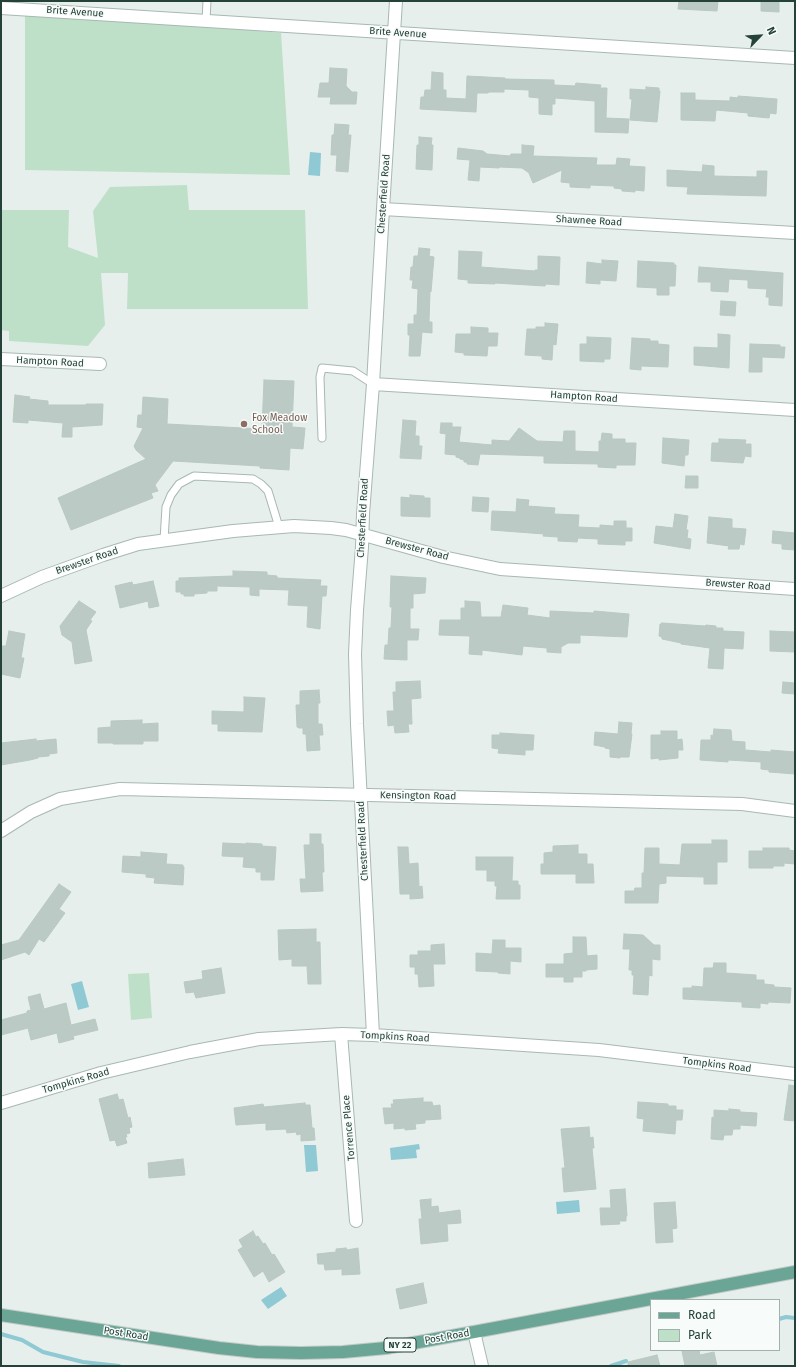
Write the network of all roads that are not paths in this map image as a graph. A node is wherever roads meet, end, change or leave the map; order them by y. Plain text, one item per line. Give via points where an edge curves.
1 (207, 1) edge
2 (396, 1) edge
3 (1, 8) edge
4 (206, 21) junction
5 (394, 33) junction
6 (795, 58) edge
7 (383, 209) junction
8 (795, 233) edge
9 (1, 359) edge
10 (100, 364) dead end
11 (373, 384) junction
12 (795, 410) edge
13 (322, 438) dead end
14 (278, 527) junction
15 (362, 534) junction
16 (164, 540) junction
17 (795, 589) edge
18 (1, 596) edge
19 (361, 794) junction
20 (795, 811) edge
21 (1, 831) edge
22 (341, 1034) junction
23 (373, 1035) junction
24 (795, 1074) edge
25 (1, 1103) edge
26 (356, 1221) dead end
27 (795, 1272) edge
28 (650, 1299) edge
29 (651, 1299) edge
30 (1, 1315) edge
31 (474, 1332) junction
32 (482, 1366) edge

1 - 4 lane
2 - 5 street, Chesterfield Road
3 - 4 street, Brite Avenue
4 - 5 street, Brite Avenue
5 - 6 street, Brite Avenue
5 - 7 street, Chesterfield Road
7 - 8 street, Shawnee Road
7 - 11 street, Chesterfield Road
9 - 10 street, Hampton Road
11 - 12 street, Hampton Road
11 - 13 lane via 353,371 322,368
11 - 15 street, Chesterfield Road
14 - 15 street, Brewster Road via 331,528
14 - 16 street, Brewster Road
14 - 16 lane via 268,491 253,479 194,476 179,484 171,495 166,507
15 - 17 street, Brewster Road via 443,557 500,569
15 - 19 street, Chesterfield Road via 355,654
16 - 18 street, Brewster Road via 138,544 103,555 42,577
19 - 20 street, Kensington Road via 742,804
19 - 21 street, Kensington Road via 120,789 60,799 31,812
19 - 23 street, Chesterfield Road
22 - 23 street, Tompkins Road
22 - 25 street, Tompkins Road via 259,1039 190,1052 101,1073
22 - 26 street, Torrence Place
23 - 24 street, Tompkins Road via 599,1050
27 - 29 main road, Post Road / NY 22
28 - 31 main road, Post Road / NY 22
30 - 31 main road, Post Road / NY 22 via 257,1352 300,1353 371,1349
31 - 32 street

